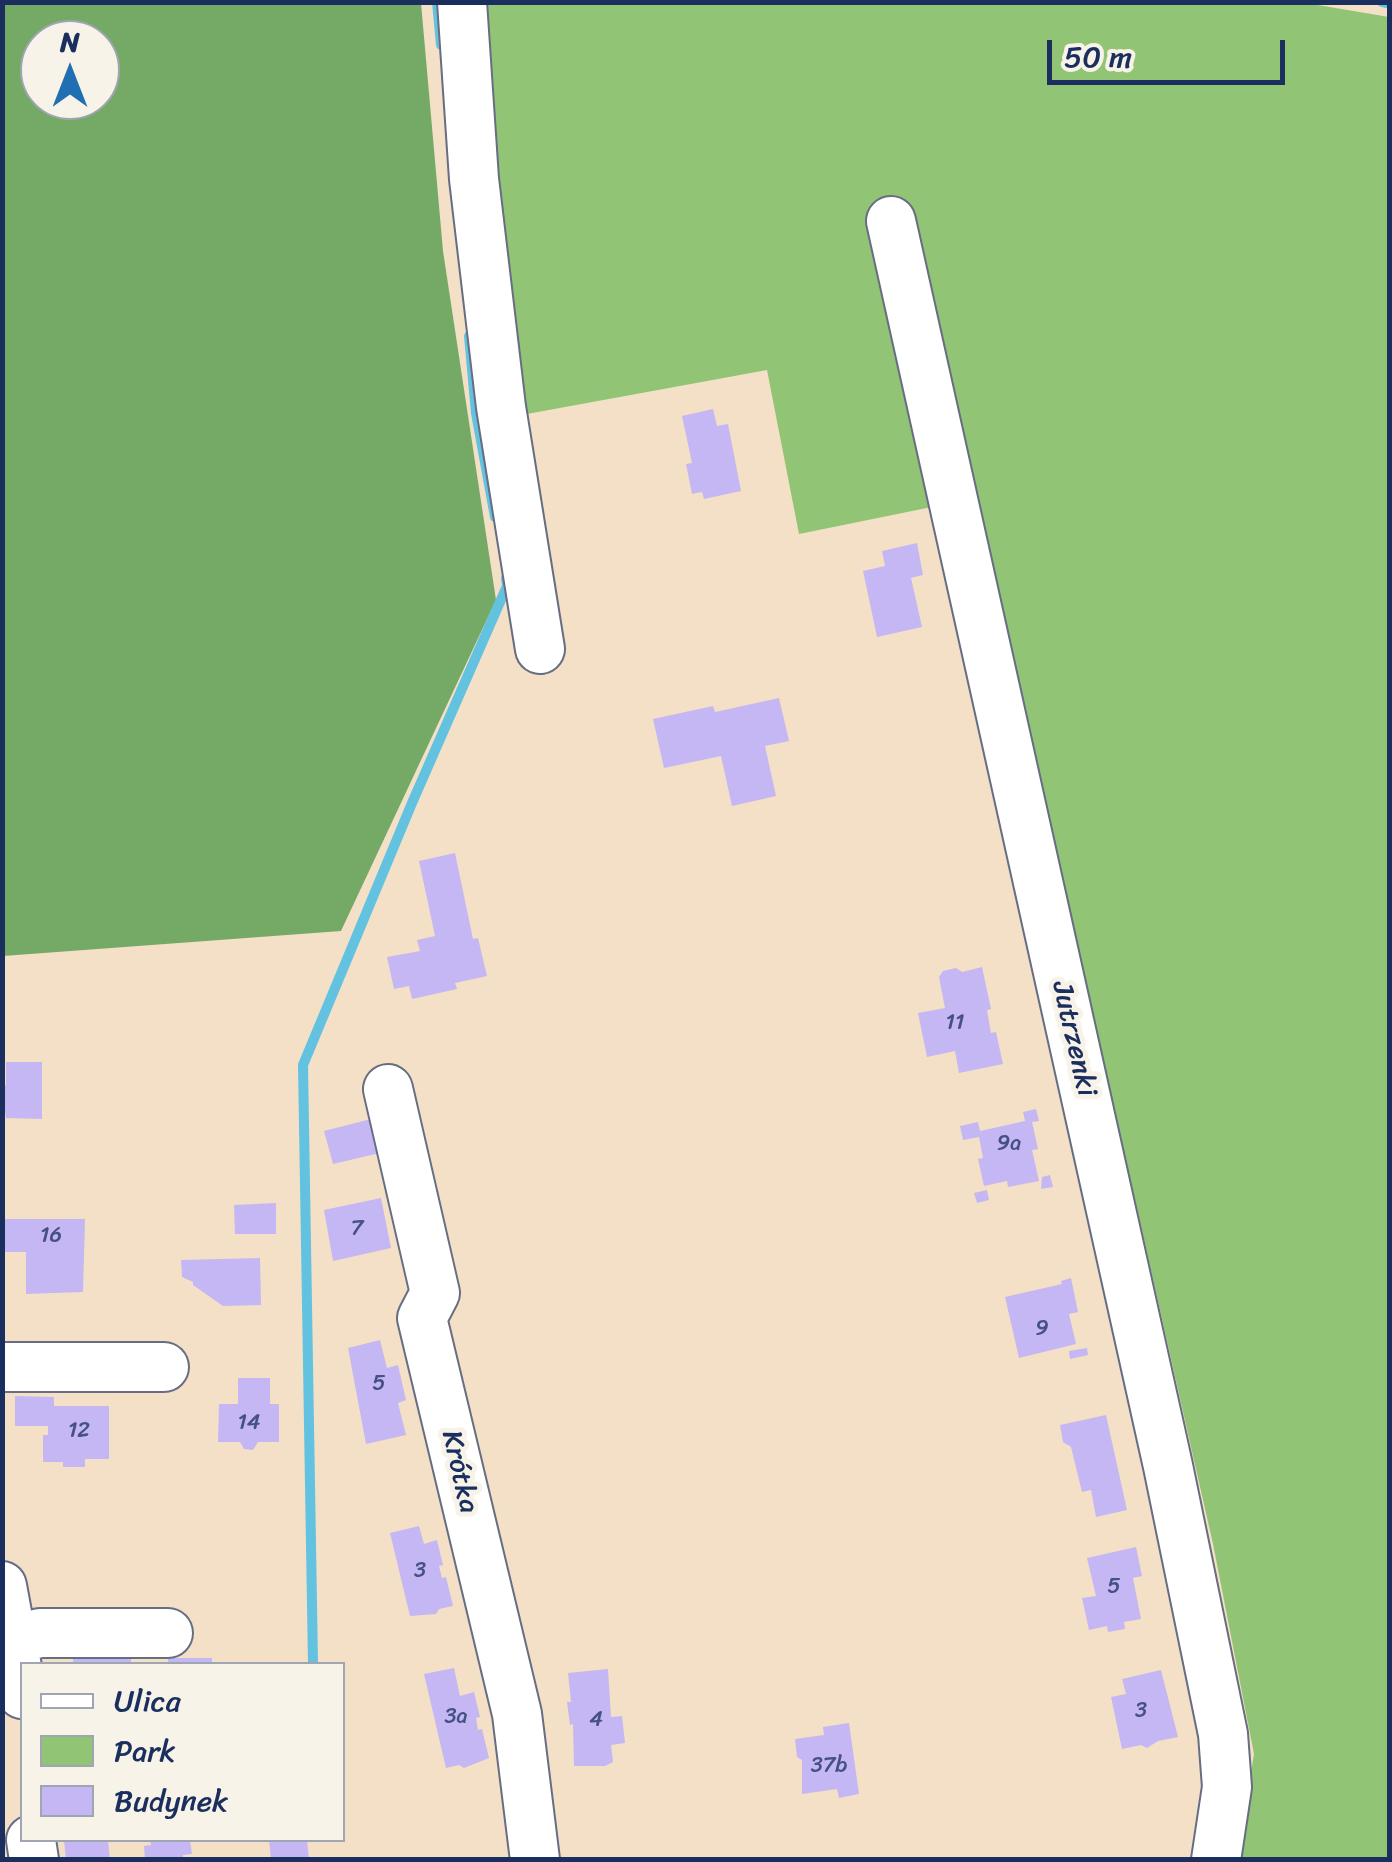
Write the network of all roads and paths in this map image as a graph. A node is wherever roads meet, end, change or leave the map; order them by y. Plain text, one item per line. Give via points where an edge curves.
1 (462, 2) edge
2 (891, 221) dead end
3 (540, 648) dead end
4 (388, 1089) dead end
5 (2, 1367) edge
6 (164, 1367) dead end
7 (2, 1586) edge
8 (168, 1633) dead end
9 (12, 1640) junction
10 (20, 1683) edge
11 (536, 1860) edge
12 (1216, 1860) edge

1 - 3 street via 501,407
2 - 12 street, Jutrzenki via 1223,1734 1228,1788
4 - 11 street, Krótka via 434,1293 422,1318 518,1714
5 - 6 street
7 - 9 street
8 - 9 street via 40,1633
9 - 10 street

